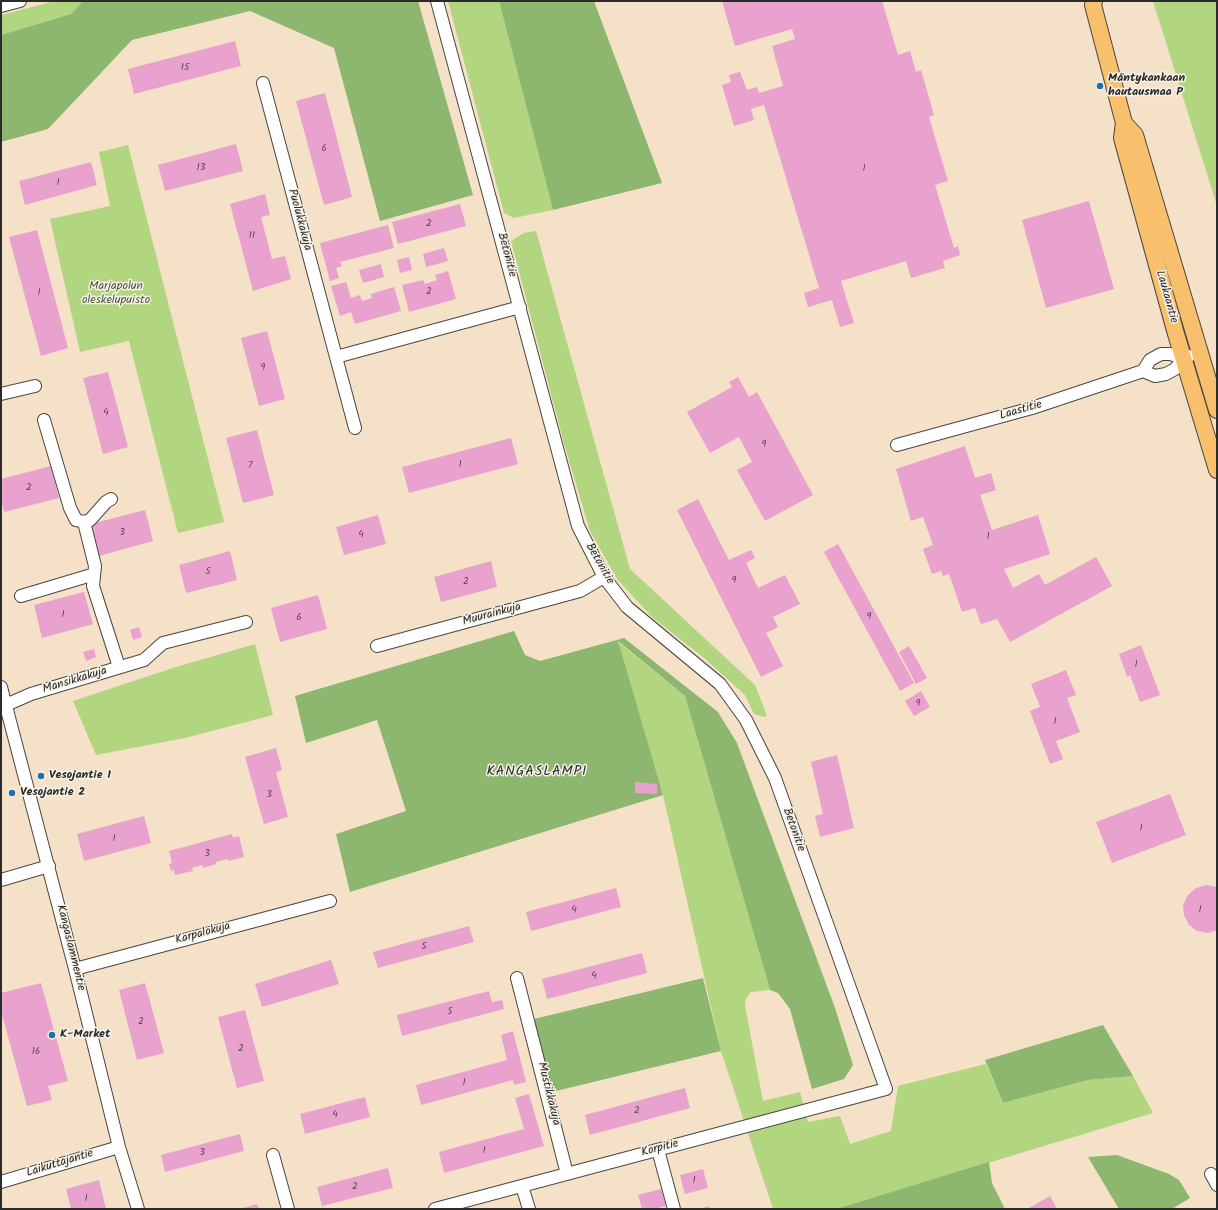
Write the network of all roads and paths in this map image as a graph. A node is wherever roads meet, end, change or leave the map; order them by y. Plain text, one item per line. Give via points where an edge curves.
1 (20, 1) edge
2 (437, 1) edge
3 (1091, 2) edge
4 (1, 6) edge
5 (263, 83) dead end
6 (1124, 123) junction
7 (520, 307) junction
8 (1199, 352) junction
9 (336, 356) junction
10 (1184, 358) junction
11 (1142, 371) junction
12 (35, 386) dead end
13 (1, 394) edge
14 (1217, 410) edge
15 (44, 420) dead end
16 (354, 428) dead end
17 (897, 445) dead end
18 (1217, 470) edge
19 (111, 499) dead end
20 (84, 522) junction
21 (94, 576) junction
22 (604, 577) junction
23 (21, 596) dead end
24 (246, 622) dead end
25 (377, 646) dead end
26 (119, 667) junction
27 (1, 687) edge
28 (6, 705) junction
29 (49, 866) junction
30 (1, 880) edge
31 (330, 901) dead end
32 (75, 969) junction
33 (518, 978) dead end
34 (886, 1089) joint
35 (119, 1146) junction
36 (658, 1150) junction
37 (273, 1155) dead end
38 (567, 1174) junction
39 (1, 1182) edge
40 (522, 1186) junction
41 (138, 1209) edge
42 (288, 1209) edge
43 (435, 1209) edge
44 (529, 1209) edge
45 (674, 1209) edge

1 - 4 street
2 - 7 street, Betonitie
3 - 6 main road, Laukaantie
5 - 9 street, Puolukkakuja
6 - 8 main road, Laukaantie via 1135,135
6 - 10 main road, Laukaantie via 1122,138
7 - 9 street
7 - 22 street, Betonitie via 578,526
8 - 10 street
8 - 14 main road, Laukaantie
9 - 16 street, Puolukkakuja
10 - 11 street via 1175,369 1166,374 1155,376
10 - 11 street, Laastitie via 1161,354 1150,360
10 - 18 main road, Laukaantie
11 - 17 street, Laastitie via 1032,408
12 - 13 street
15 - 20 street via 73,515 76,520
19 - 20 street via 90,520
20 - 21 street via 95,566
21 - 23 street
21 - 26 street via 93,586
22 - 25 street, Muurainkuja via 580,591
22 - 34 street, Betonitie via 627,607 720,684 746,720 775,778
24 - 26 street, Mansikkakuja via 163,643 144,660
26 - 28 street, Mansikkakuja via 31,694
27 - 28 street, Kangaslammentie
28 - 29 street, Kangaslammentie
29 - 30 street
29 - 32 street, Kangaslammentie
31 - 32 street, Karpalokuja
32 - 35 street, Kangaslammentie
33 - 38 street, Mustikkakuja
34 - 36 street, Korpitie
35 - 39 street, Laikuttajantie
35 - 41 street, Kangaslammentie
36 - 38 street, Korpitie
36 - 45 street
37 - 42 street
38 - 40 street, Korpitie
40 - 43 street, Korpitie
40 - 44 street

